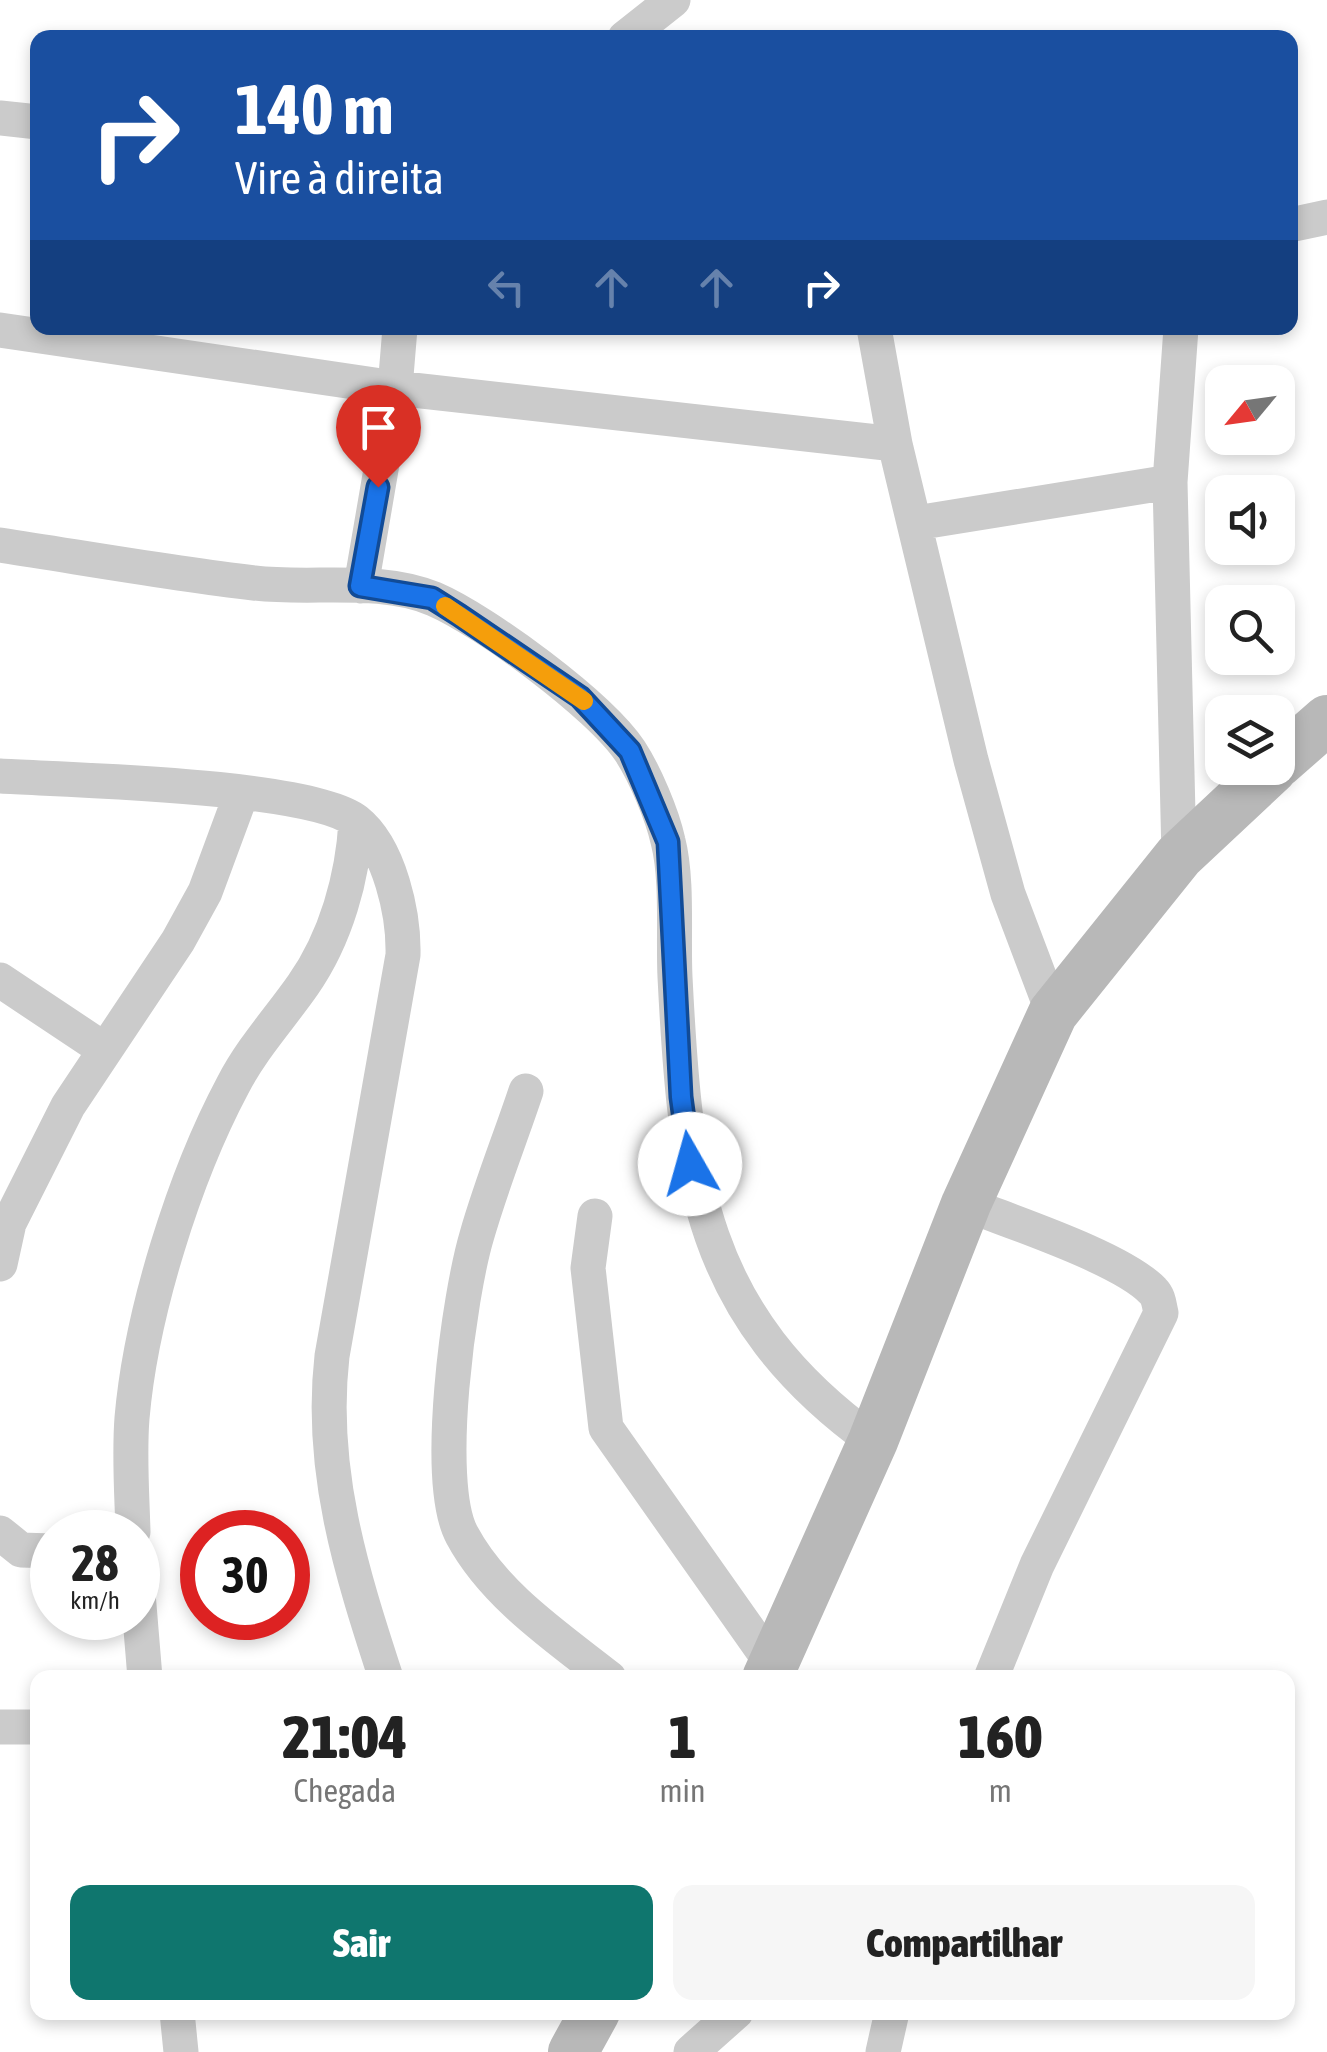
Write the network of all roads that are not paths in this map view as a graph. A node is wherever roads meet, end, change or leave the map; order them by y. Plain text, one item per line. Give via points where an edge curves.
1 (673, 0) edge
2 (635, 30) edge
3 (0, 118) edge
4 (30, 121) edge
5 (1327, 217) edge
6 (1298, 223) edge
7 (0, 330) edge
8 (30, 334) edge
9 (34, 335) edge
10 (400, 335) edge
11 (875, 335) edge
12 (1180, 335) edge
13 (396, 388) junction
14 (895, 444) junction
15 (1170, 482) junction
16 (916, 524) junction
17 (0, 545) edge
18 (360, 586) junction
19 (1327, 720) edge
20 (1295, 748) edge
21 (0, 776) edge
22 (1254, 785) edge
23 (242, 792) junction
24 (356, 821) junction
25 (1178, 856) junction
26 (0, 980) edge
27 (1053, 1013) junction
28 (105, 1050) junction
29 (526, 1091) dead end
30 (966, 1204) junction
31 (595, 1216) dead end
32 (4, 1221) edge
33 (0, 1264) edge
34 (873, 1441) junction
35 (134, 1510) edge
36 (0, 1533) edge
37 (30, 1550) edge
38 (142, 1640) edge
39 (144, 1670) edge
40 (383, 1670) edge
41 (599, 1670) edge
42 (769, 1670) edge
43 (771, 1670) edge
44 (994, 1670) edge
45 (0, 1727) edge
46 (30, 1727) edge
47 (178, 2020) edge
48 (590, 2020) edge
49 (727, 2020) edge
50 (890, 2020) edge
51 (181, 2052) edge
52 (572, 2052) edge
53 (692, 2052) edge
54 (883, 2052) edge

1 - 2 street
3 - 4 street
5 - 6 street
7 - 8 street
9 - 13 street
10 - 13 street
11 - 14 street
12 - 15 street
13 - 14 street
13 - 18 street
14 - 16 street
15 - 16 street
15 - 25 street
16 - 27 street via 1008,894
17 - 18 street via 258,584
18 - 34 street via 432,598 580,697 630,751 668,842 681,1097 690,1164 713,1238 763,1336 807,1388
19 - 20 street
21 - 23 street
22 - 25 street
23 - 24 street
23 - 28 street via 205,892
24 - 35 street via 354,862 328,940 233,1085 177,1227 135,1399
24 - 40 street via 385,864 397,897 404,955 332,1356 328,1420 331,1477 349,1564
25 - 27 street
26 - 28 street
27 - 30 street
28 - 32 street
29 - 41 street via 476,1238 461,1321 449,1501 483,1565 532,1617
30 - 34 street
30 - 44 street via 1077,1248 1143,1284 1159,1300 1160,1313 1037,1565
31 - 42 street via 588,1268 606,1428
32 - 33 street
34 - 43 street
36 - 37 street
38 - 39 street
45 - 46 street
47 - 51 street
48 - 52 street
49 - 53 street
50 - 54 street

